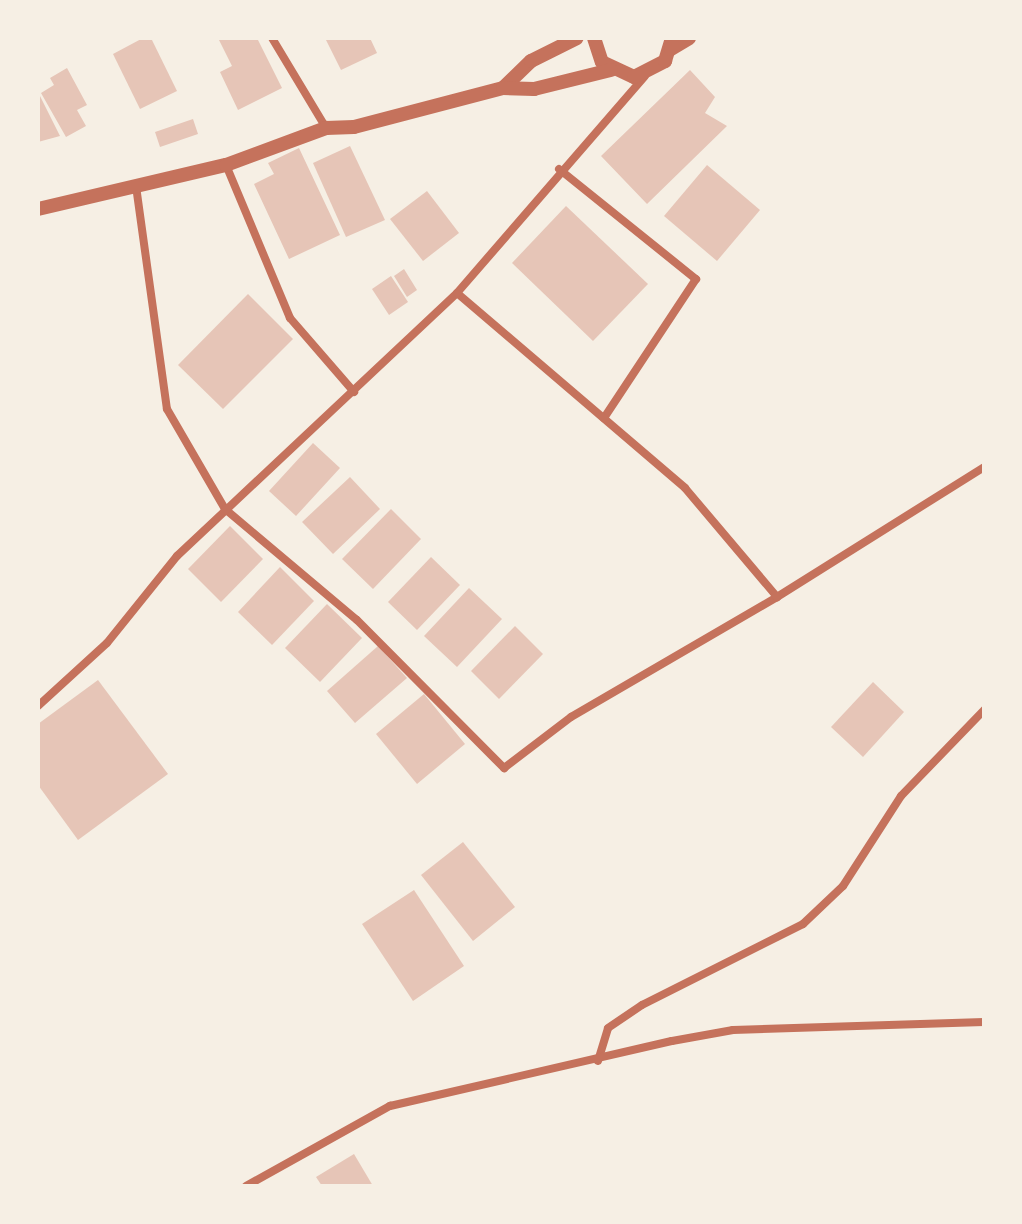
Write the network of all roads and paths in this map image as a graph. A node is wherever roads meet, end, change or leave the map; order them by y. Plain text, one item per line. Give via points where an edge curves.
1 (272, 38) edge
2 (577, 38) edge
3 (594, 38) edge
4 (689, 38) edge
5 (671, 44) edge
6 (611, 70) junction
7 (645, 75) junction
8 (503, 88) junction
9 (326, 128) junction
10 (226, 165) junction
11 (559, 169) junction
12 (136, 186) junction
13 (38, 209) edge
14 (457, 293) junction
15 (354, 392) junction
16 (604, 418) junction
17 (984, 467) edge
18 (225, 509) junction
19 (777, 597) junction
20 (38, 706) edge
21 (984, 710) edge
22 (984, 1022) edge
23 (598, 1061) junction
24 (246, 1186) edge

1 - 9 street
2 - 8 street via 531,61
3 - 6 street
4 - 5 street
5 - 7 street via 665,61
6 - 7 street
6 - 8 street via 534,89
7 - 11 street
8 - 9 street via 354,127
9 - 10 street
10 - 12 street
10 - 15 street via 290,318
11 - 14 street
11 - 16 street via 696,279
12 - 13 street
12 - 18 street via 167,409
14 - 15 street
14 - 16 street
15 - 18 street
16 - 19 street via 685,488
17 - 19 street
18 - 19 street via 357,620 504,768 571,717
18 - 20 street via 177,556 107,643
21 - 23 street via 901,796 843,886 803,924 642,1005 608,1028
22 - 23 street via 733,1030
23 - 24 street via 390,1106

